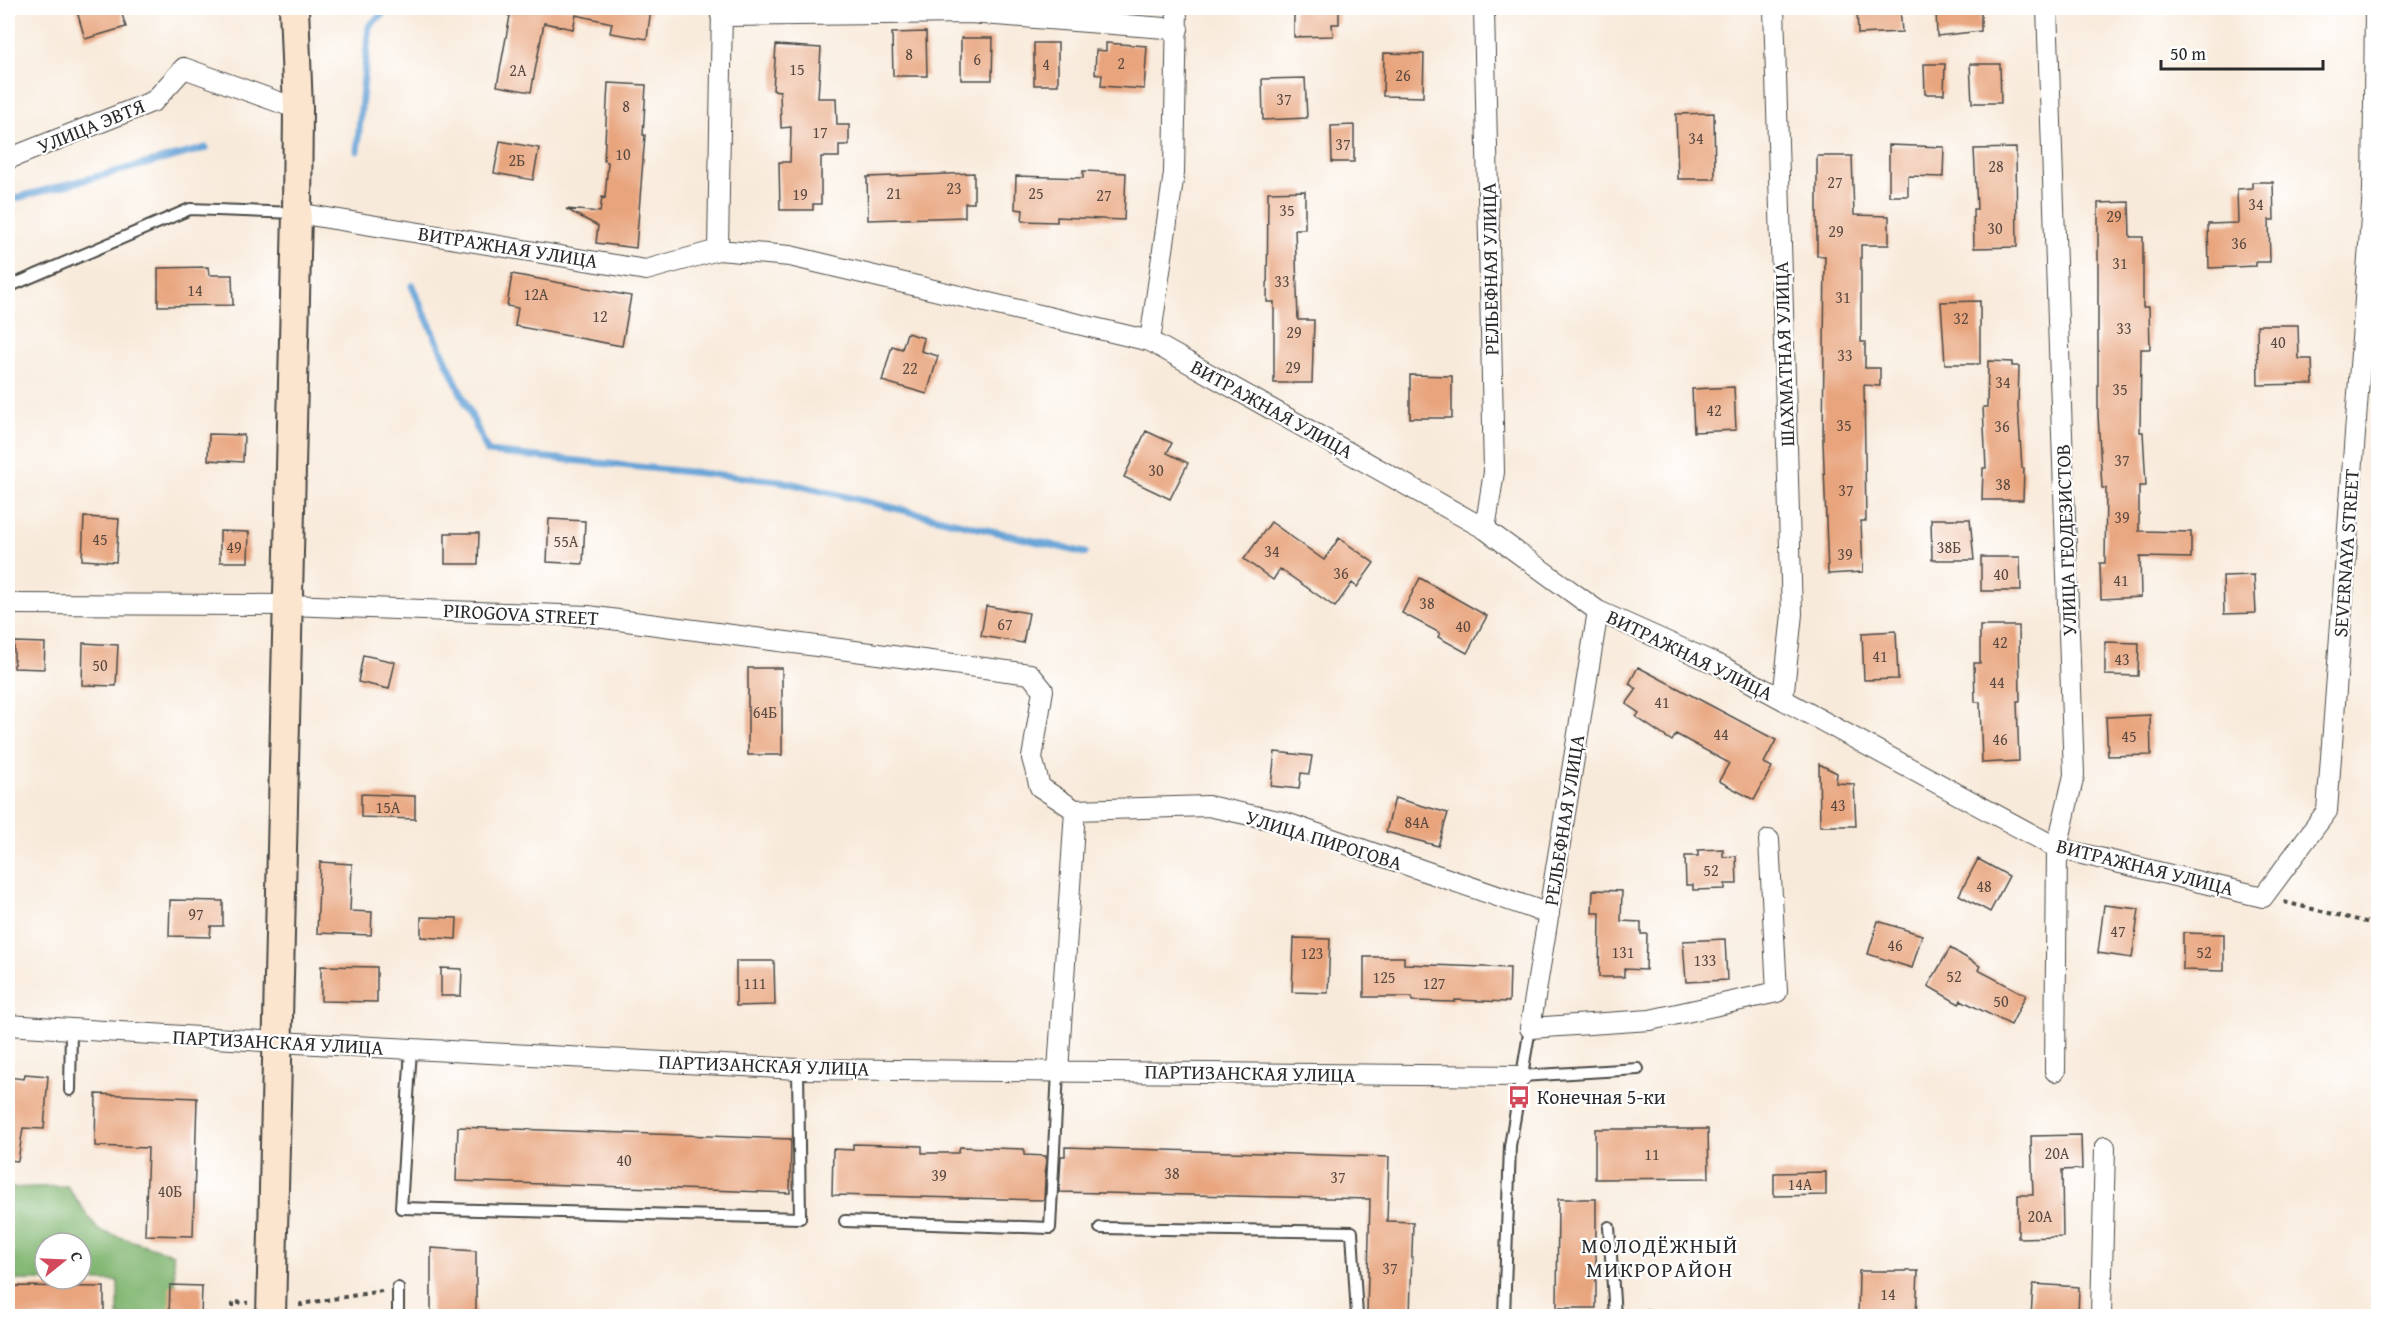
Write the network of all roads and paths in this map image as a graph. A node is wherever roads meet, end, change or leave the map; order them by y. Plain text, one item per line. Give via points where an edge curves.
1 (294, 8) edge
2 (1177, 8) edge
3 (1484, 8) edge
4 (1774, 8) edge
5 (2047, 8) edge
6 (2375, 8) edge
7 (722, 12) edge
8 (1178, 29) junction
9 (298, 109) junction
10 (8, 159) edge
11 (297, 213) junction
12 (718, 250) junction
13 (8, 286) edge
14 (1150, 340) junction
15 (1485, 529) junction
16 (8, 604) edge
17 (289, 605) junction
18 (1598, 611) junction
19 (1783, 699) junction
20 (1076, 810) junction
21 (1769, 840) dead end
22 (2056, 848) junction
23 (2263, 897) junction
24 (1549, 914) junction
25 (2379, 925) edge
26 (8, 1025) edge
27 (1530, 1028) junction
28 (71, 1029) junction
29 (278, 1042) junction
30 (411, 1049) junction
31 (798, 1069) junction
32 (1638, 1069) dead end
33 (1058, 1071) junction
34 (2055, 1071) dead end
35 (1521, 1076) junction
36 (70, 1090) dead end
37 (2105, 1147) dead end
38 (845, 1221) dead end
39 (1609, 1227) dead end
40 (1100, 1228) dead end
41 (398, 1288) joint
42 (272, 1317) edge
43 (302, 1317) edge
44 (398, 1317) edge
45 (1357, 1317) edge
46 (1504, 1317) edge
47 (1648, 1317) edge
48 (2101, 1317) edge

1 - 9 main road
2 - 8 street
3 - 15 street, РЕЛЬЕФНАЯ УЛИЦА via 1494,472
4 - 19 street, ШАХМАТНАЯ УЛИЦА via 1792,614
5 - 22 street, УЛИЦА ГЕОДЕЗИСТОВ via 2074,775
6 - 23 street, SEVERNAYA STREET via 2373,191 2327,811
7 - 8 street via 969,13
7 - 12 street
8 - 14 street via 1174,173
9 - 10 street, УЛИЦА ЭВТЯ via 184,68 154,101
9 - 11 main road
11 - 12 street, ВИТРАЖНАЯ УЛИЦА via 646,270
11 - 13 lane via 190,209
11 - 17 main road
12 - 14 street, ВИТРАЖНАЯ УЛИЦА via 790,256
14 - 15 street, ВИТРАЖНАЯ УЛИЦА
15 - 18 street, ВИТРАЖНАЯ УЛИЦА
16 - 17 street, PIROGOVA STREET
17 - 20 street, PIROGOVA STREET via 588,616 1030,674 1043,690 1032,758 1040,787
17 - 29 main road
18 - 19 street, ВИТРАЖНАЯ УЛИЦА via 1723,667
18 - 24 street, РЕЛЬЕФНАЯ УЛИЦА
19 - 22 street, ВИТРАЖНАЯ УЛИЦА
20 - 24 street, УЛИЦА ПИРОГОВА via 1208,806 1283,822
20 - 33 street
21 - 27 street via 1777,992 1650,1020
22 - 23 street, ВИТРАЖНАЯ УЛИЦА
22 - 34 street, УЛИЦА ГЕОДЕЗИСТОВ
23 - 25 path
24 - 27 street, РЕЛЬЕФНАЯ УЛИЦА
26 - 28 street, ПАРТИЗАНСКАЯ УЛИЦА
27 - 35 lane
28 - 29 street, ПАРТИЗАНСКАЯ УЛИЦА
28 - 36 lane
29 - 30 street, ПАРТИЗАНСКАЯ УЛИЦА
29 - 42 main road
30 - 31 street, ПАРТИЗАНСКАЯ УЛИЦА
30 - 31 lane via 401,1208 800,1218
31 - 33 street, ПАРТИЗАНСКАЯ УЛИЦА
32 - 35 lane
33 - 35 street, ПАРТИЗАНСКАЯ УЛИЦА
33 - 38 lane via 1050,1228
35 - 46 lane via 1510,1146
37 - 48 street
39 - 47 lane via 1615,1316
40 - 45 lane via 1352,1232
41 - 43 path via 302,1304
41 - 44 lane

